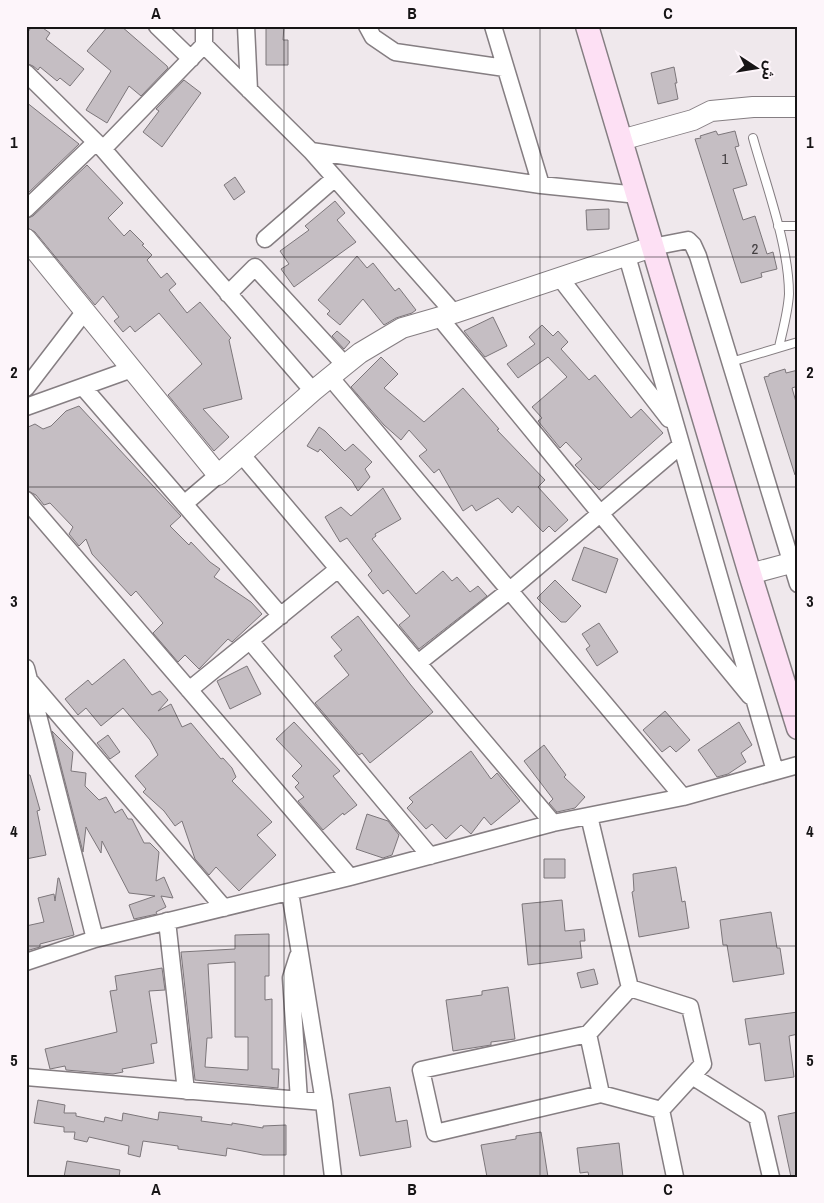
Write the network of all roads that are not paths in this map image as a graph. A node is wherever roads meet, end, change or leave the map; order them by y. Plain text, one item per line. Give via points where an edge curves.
1 (157, 26) edge
2 (204, 26) edge
3 (246, 26) edge
4 (367, 26) edge
5 (493, 26) edge
6 (587, 26) edge
7 (204, 45) junction
8 (191, 59) junction
9 (505, 68) junction
10 (26, 73) edge
11 (249, 90) junction
12 (798, 106) edge
13 (753, 138) dead end
14 (621, 140) junction
15 (99, 146) junction
16 (311, 151) junction
17 (334, 178) junction
18 (541, 185) junction
19 (638, 195) junction
20 (26, 209) edge
21 (778, 226) junction
22 (798, 226) edge
23 (26, 238) edge
24 (265, 239) dead end
25 (652, 247) junction
26 (626, 256) junction
27 (560, 278) junction
28 (228, 294) junction
29 (85, 311) junction
30 (446, 315) junction
31 (798, 342) edge
32 (779, 347) junction
33 (730, 362) junction
34 (132, 368) junction
35 (337, 371) junction
36 (83, 387) junction
37 (26, 388) edge
38 (313, 391) junction
39 (33, 405) edge
40 (674, 426) junction
41 (680, 446) junction
42 (242, 455) junction
43 (218, 475) junction
44 (26, 500) edge
45 (184, 504) junction
46 (600, 513) junction
47 (795, 562) edge
48 (338, 569) junction
49 (750, 574) junction
50 (798, 584) edge
51 (510, 590) junction
52 (281, 616) junction
53 (250, 641) junction
54 (418, 663) junction
55 (28, 674) edge
56 (189, 690) junction
57 (756, 702) junction
58 (798, 728) edge
59 (798, 765) edge
60 (775, 771) junction
61 (683, 797) junction
62 (589, 816) junction
63 (553, 823) junction
64 (430, 856) junction
65 (350, 877) junction
66 (290, 892) junction
67 (224, 908) junction
68 (168, 921) junction
69 (95, 938) junction
70 (300, 952) junction
71 (26, 962) edge
72 (630, 988) junction
73 (588, 1034) junction
74 (692, 1076) junction
75 (26, 1077) edge
76 (186, 1091) junction
77 (601, 1094) junction
78 (299, 1100) junction
79 (324, 1102) junction
80 (660, 1110) junction
81 (333, 1177) edge
82 (675, 1177) edge
83 (771, 1177) edge

1 - 8 street
2 - 7 street
3 - 11 street
4 - 9 street via 373,37 395,52
5 - 9 street
6 - 14 main road
7 - 8 street
7 - 11 street
8 - 15 street
9 - 18 street
10 - 15 street
11 - 16 street
12 - 14 street via 711,112
13 - 21 lane
14 - 19 main road
15 - 20 street
15 - 28 street
16 - 17 street
16 - 18 street
17 - 24 street
17 - 30 street
18 - 19 street
19 - 25 main road
21 - 22 lane
21 - 32 lane via 789,295
23 - 29 street
25 - 26 street
25 - 33 street via 688,240 693,245
25 - 49 main road
26 - 27 street
26 - 40 street
27 - 30 street
27 - 40 street
28 - 35 street via 255,267
28 - 38 street
29 - 34 street
29 - 37 street
30 - 35 street via 402,328
30 - 46 street
31 - 32 lane
32 - 33 lane
33 - 47 street
34 - 36 street
34 - 43 street
35 - 38 street
35 - 51 street
36 - 39 street
36 - 45 street
37 - 39 street
38 - 42 street
40 - 41 street
41 - 46 street
41 - 57 street
42 - 43 street
42 - 48 street
43 - 45 street
44 - 56 street
45 - 52 street
46 - 51 street
46 - 57 street
47 - 49 street
47 - 50 street
48 - 52 street
48 - 54 street
49 - 58 main road
51 - 54 street
51 - 61 street
52 - 53 street
53 - 56 street
53 - 64 street
54 - 63 street
55 - 67 street
55 - 69 street
56 - 65 street
57 - 60 street
59 - 60 street
60 - 61 street
61 - 62 street
62 - 63 street
62 - 72 street
63 - 64 street
64 - 65 street
65 - 66 street
66 - 67 street
66 - 70 street
67 - 68 street
68 - 69 street
68 - 76 street
69 - 71 street
70 - 78 street via 291,978
70 - 79 street
72 - 73 street
72 - 74 street via 690,1007 703,1064
73 - 77 street
73 - 77 street via 421,1070 432,1124 434,1133
74 - 80 street
74 - 83 street via 757,1117
75 - 76 street
76 - 78 street
77 - 80 street
78 - 79 street
79 - 81 street
80 - 82 street

